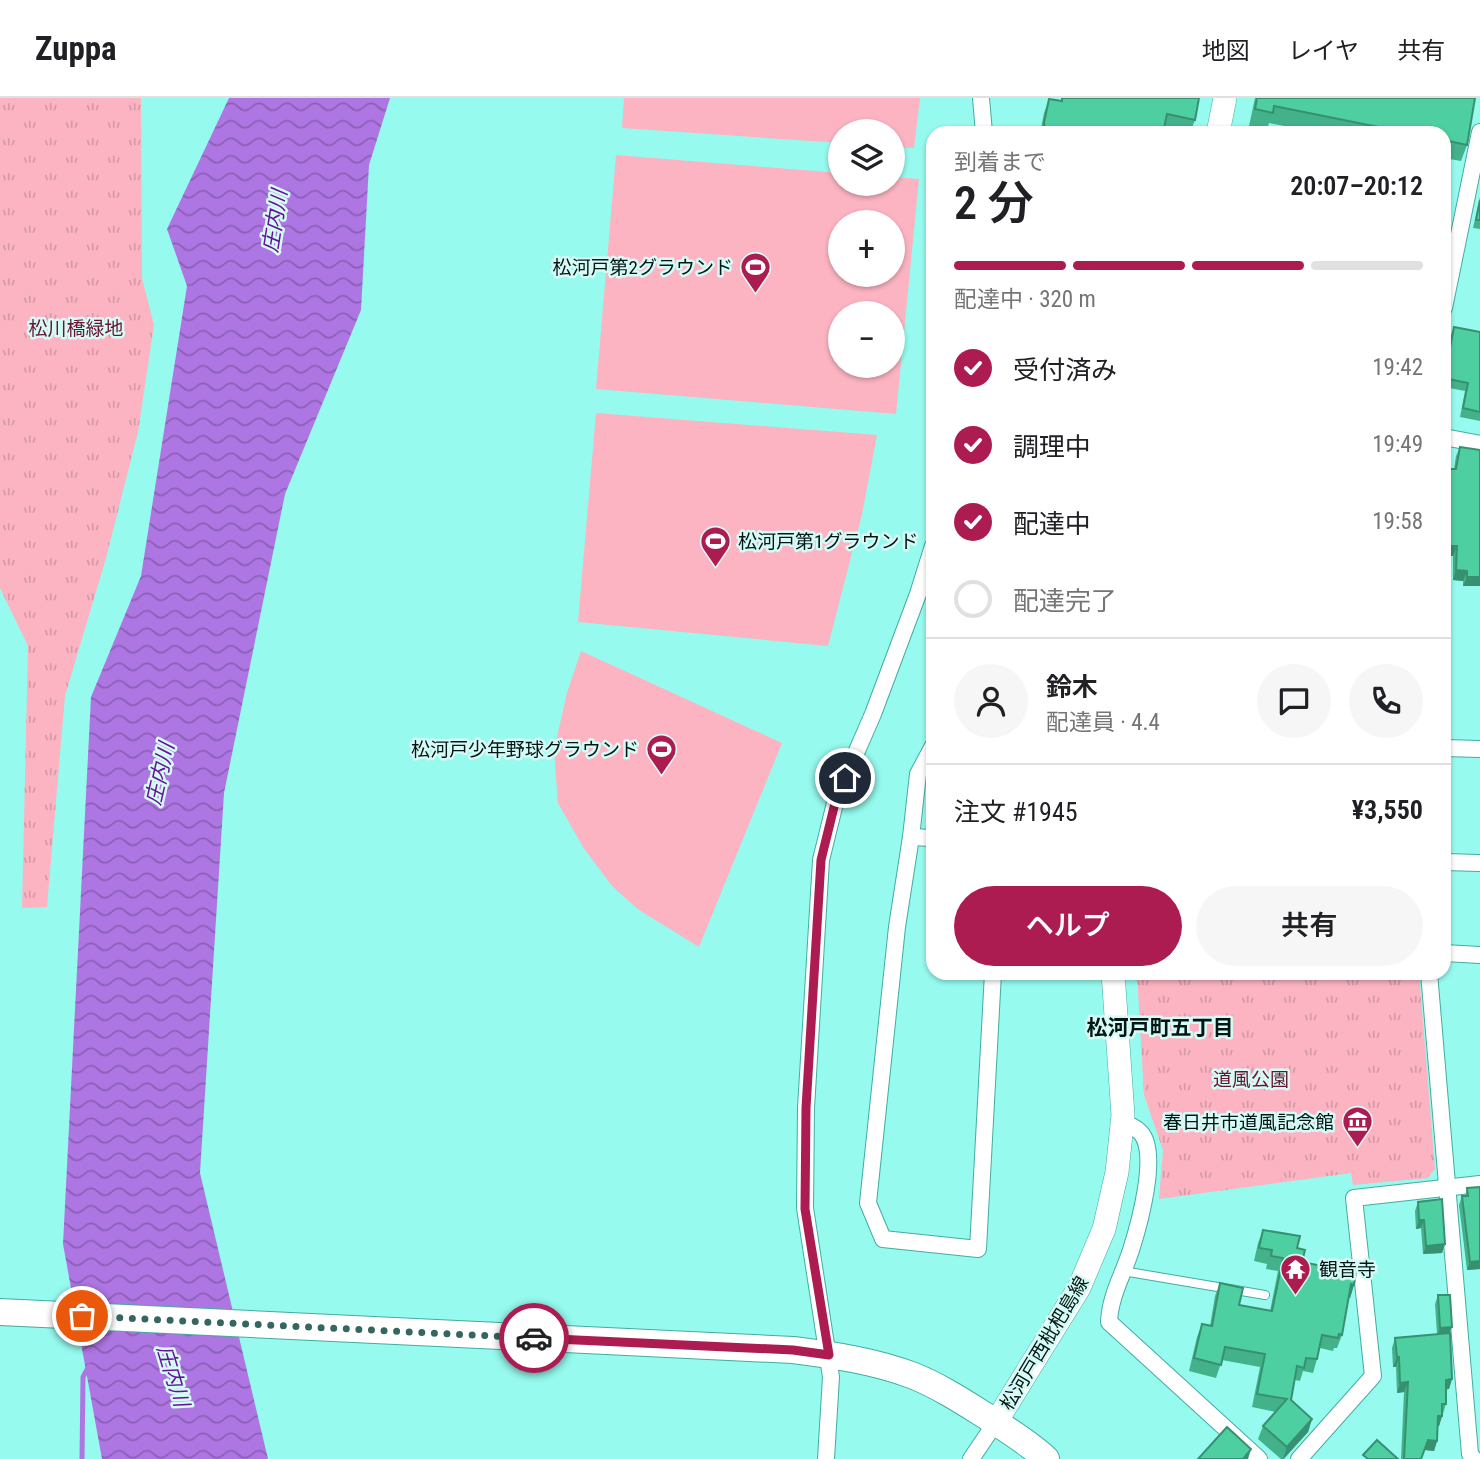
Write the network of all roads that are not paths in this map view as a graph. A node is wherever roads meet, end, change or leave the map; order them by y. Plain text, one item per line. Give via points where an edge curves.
1 (981, 98) edge
2 (1225, 98) edge
3 (983, 126) edge
4 (1219, 126) edge
5 (1480, 132) edge
6 (1451, 274) edge
7 (1451, 438) edge
8 (1480, 444) edge
9 (926, 568) edge
10 (1451, 748) edge
11 (1480, 749) edge
12 (926, 759) edge
13 (911, 837) junction
14 (926, 838) edge
15 (1451, 862) edge
16 (1480, 863) edge
17 (1451, 953) edge
18 (1480, 955) edge
19 (993, 980) edge
20 (1113, 980) edge
21 (1430, 980) edge
22 (1122, 1123) junction
23 (1480, 1184) edge
24 (1448, 1188) junction
25 (1124, 1270) junction
26 (1265, 1295) dead end
27 (0, 1312) edge
28 (829, 1355) junction
29 (996, 1422) junction
30 (825, 1459) edge
31 (971, 1459) edge
32 (1046, 1459) edge
33 (1259, 1459) edge
34 (1299, 1459) edge
35 (1474, 1459) edge

1 - 3 street
2 - 4 main road
5 - 6 street
7 - 8 street
9 - 28 street via 878,702 836,799 821,860 806,1108 805,1209
10 - 11 street
12 - 13 street via 918,774
13 - 14 street
13 - 19 street via 868,1203 884,1239 978,1249
15 - 16 street
17 - 18 street
20 - 22 main road, 松河戸西枇杷島線
21 - 24 street
22 - 25 street via 1142,1134 1149,1164
22 - 29 main road, 松河戸西枇杷島線 via 1104,1229 1080,1288
23 - 24 street
24 - 34 street via 1354,1198 1373,1376
24 - 35 street via 1470,1454
25 - 26 lane
25 - 33 street via 1110,1304 1110,1322
27 - 28 main road
28 - 29 main road via 912,1376
28 - 30 street
29 - 31 street
29 - 32 main road

